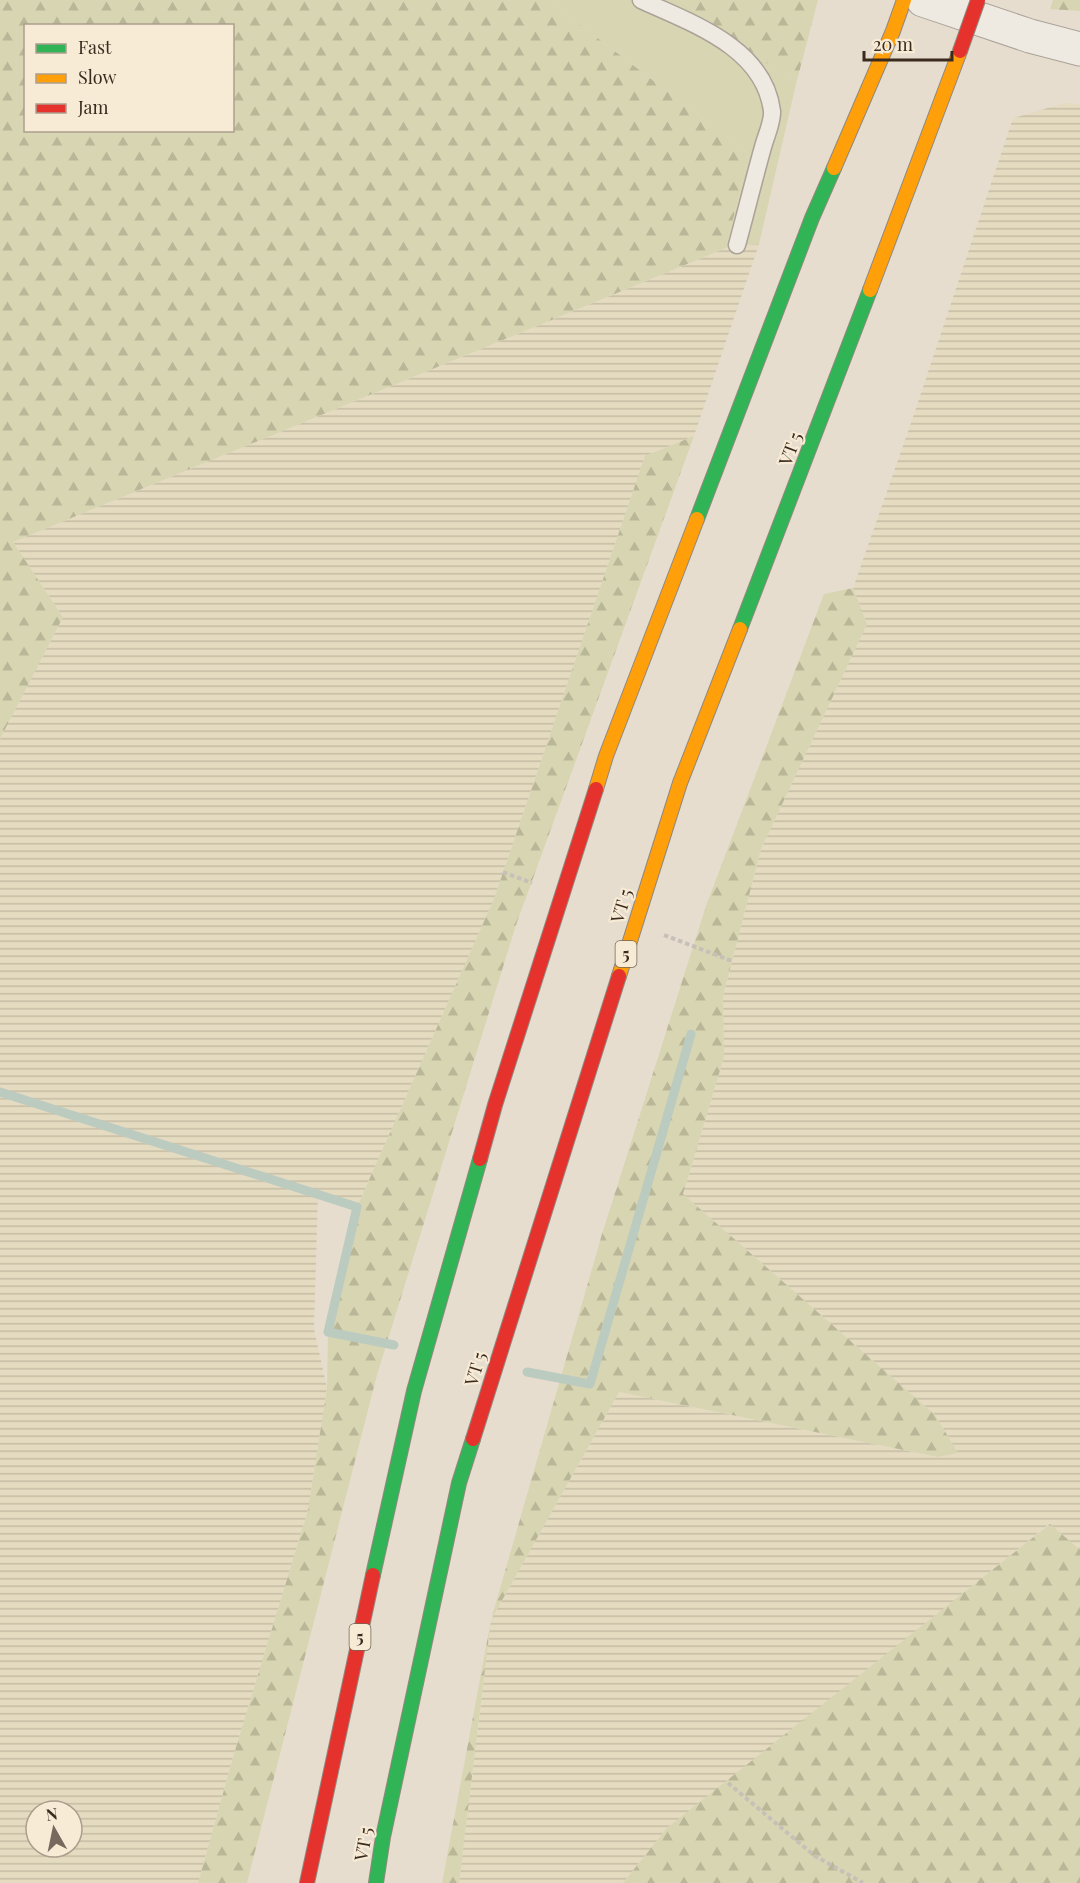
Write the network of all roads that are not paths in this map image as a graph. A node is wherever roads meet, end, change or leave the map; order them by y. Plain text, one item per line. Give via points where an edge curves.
1 (641, 0) edge
2 (904, 0) edge
3 (923, 0) edge
4 (978, 0) edge
5 (1080, 49) edge
6 (737, 245) dead end
7 (307, 1883) edge
8 (376, 1883) edge

1 - 6 lane via 738,51 758,72 766,90 772,113
2 - 7 highway, 5 via 812,218 606,756 502,1083 414,1391
3 - 5 street
4 - 8 highway, VT 5 / 5, bridge via 676,794 459,1482

